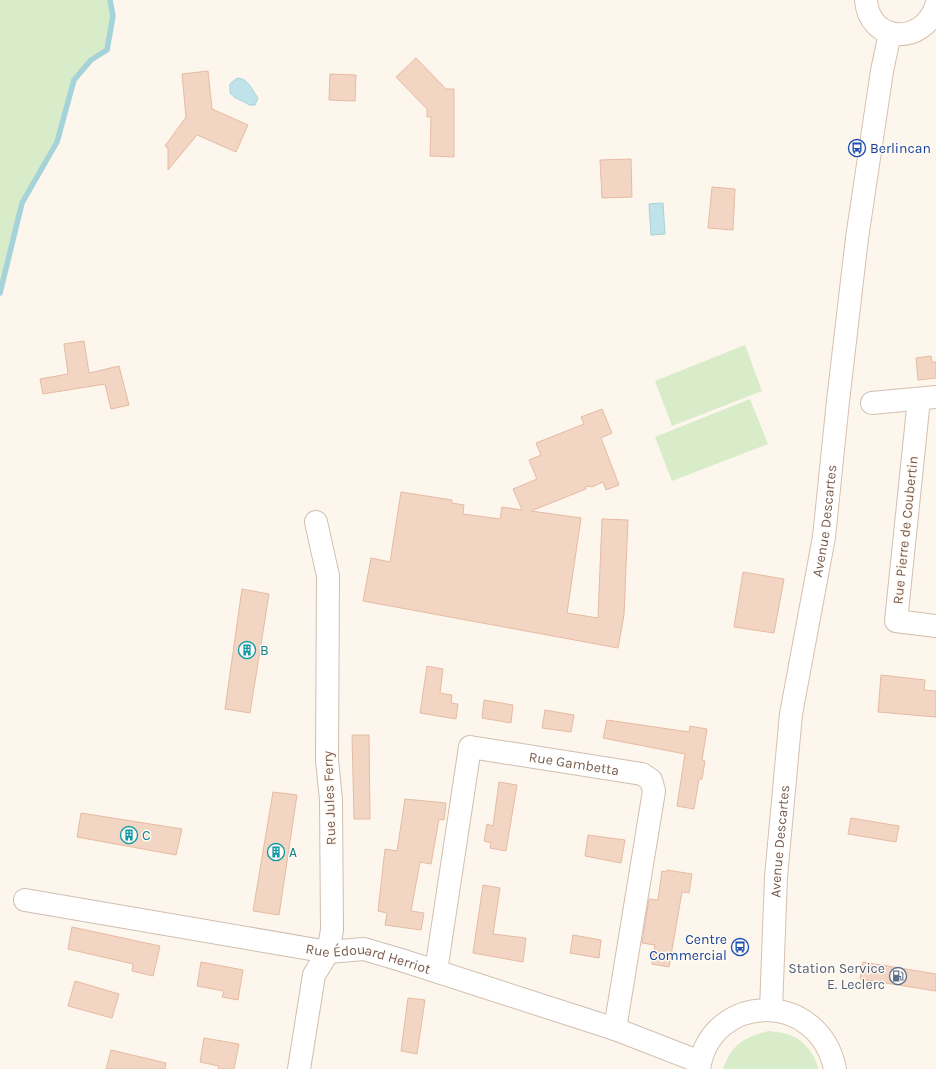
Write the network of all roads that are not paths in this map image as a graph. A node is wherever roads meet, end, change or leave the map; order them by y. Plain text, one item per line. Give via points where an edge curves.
1 (866, 0) edge
2 (936, 6) edge
3 (890, 33) junction
4 (928, 398) edge
5 (872, 403) dead end
6 (316, 522) dead end
7 (936, 626) edge
8 (25, 900) dead end
9 (328, 952) junction
10 (436, 971) junction
11 (771, 1010) junction
12 (616, 1029) junction
13 (700, 1066) edge
14 (299, 1069) edge
15 (835, 1069) edge

1 - 3 street via 871,18 879,27
2 - 3 street via 928,23 920,29 910,34
3 - 11 street, Avenue Descartes via 857,238 824,537 790,714 776,878
4 - 5 street
4 - 7 street, Rue Pierre de Coubertin via 896,621
6 - 9 street, Rue Jules Ferry via 328,576 327,760 331,800 332,930
8 - 9 street, Rue Édouard Herriot
9 - 10 street, Rue Édouard Herriot via 364,949
9 - 14 street, Rue Jules Ferry via 314,975
10 - 12 street, Rue Édouard Herriot
10 - 12 street, Rue Gambetta via 470,747 642,774 651,780 654,791
11 - 13 street via 752,1011 719,1029 707,1044
11 - 15 street via 793,1015 814,1028 825,1041
12 - 13 street, Rue Édouard Herriot

